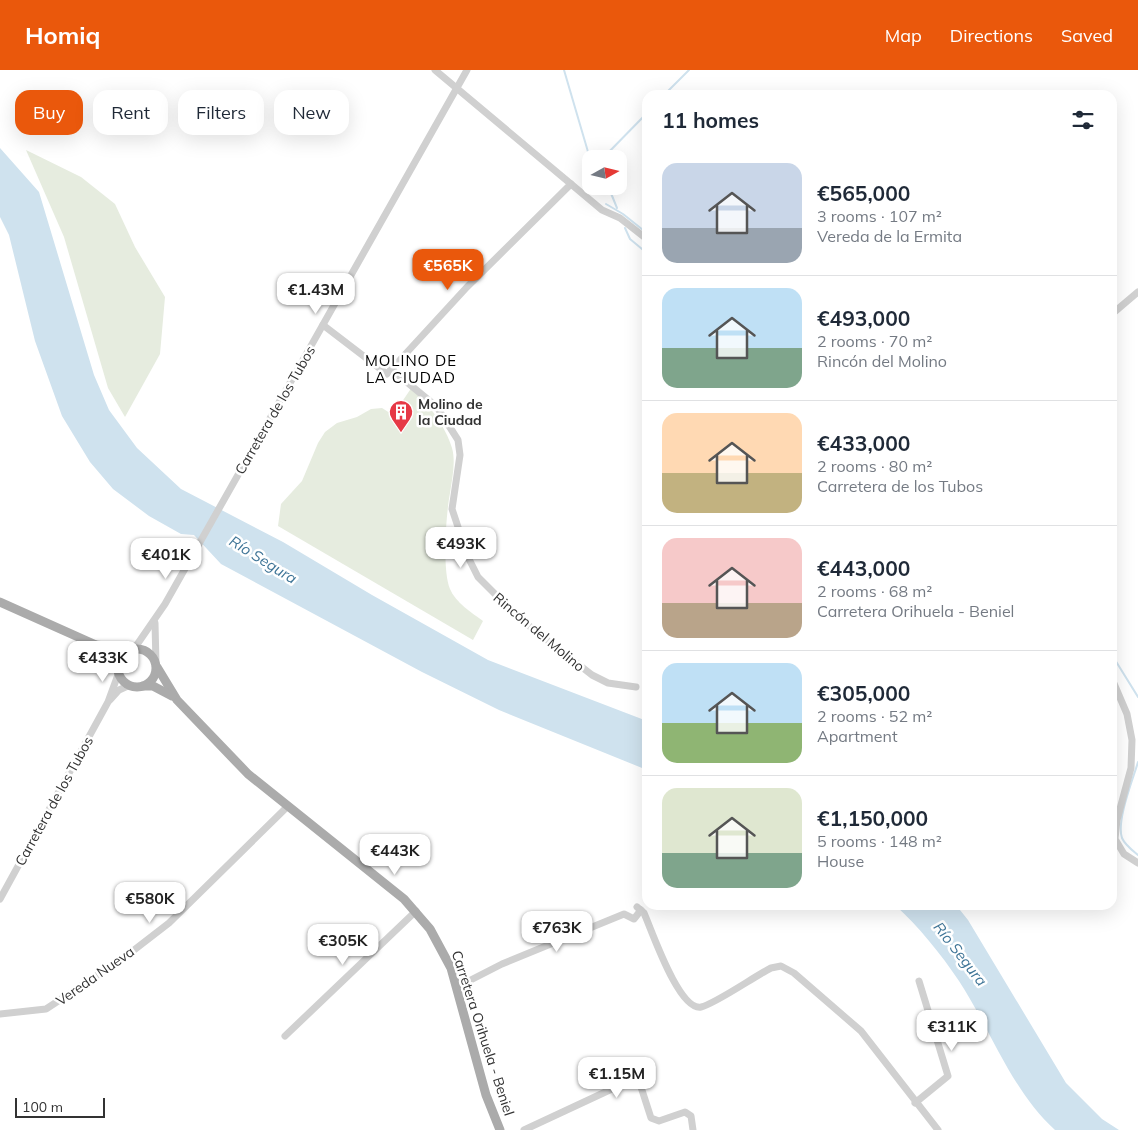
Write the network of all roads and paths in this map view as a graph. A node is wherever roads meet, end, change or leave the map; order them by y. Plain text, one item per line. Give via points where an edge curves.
1 (435, 70) edge
2 (467, 70) edge
3 (456, 88) junction
4 (571, 184) junction
5 (642, 235) edge
6 (1138, 292) edge
7 (1117, 310) edge
8 (324, 325) junction
9 (391, 369) junction
10 (0, 602) edge
11 (156, 620) junction
12 (96, 645) junction
13 (132, 649) junction
14 (157, 666) junction
15 (118, 669) junction
16 (130, 685) junction
17 (143, 686) junction
18 (636, 687) dead end
19 (1117, 690) edge
20 (177, 700) junction
21 (108, 702) junction
22 (287, 807) junction
23 (1117, 820) edge
24 (1117, 842) edge
25 (1138, 863) edge
26 (0, 899) edge
27 (416, 911) junction
28 (919, 981) dead end
29 (457, 987) junction
30 (0, 1014) edge
31 (285, 1036) dead end
32 (915, 1103) junction
33 (500, 1130) edge
34 (524, 1130) edge
35 (693, 1130) edge
36 (938, 1130) edge

1 - 3 street
2 - 3 street, Carretera de los Tubos
3 - 4 street
3 - 8 street, Carretera de los Tubos
4 - 5 street via 602,210 620,218
4 - 9 street via 466,287
6 - 7 street
8 - 9 street, Rincón del Molino via 387,374
8 - 11 street, Carretera de los Tubos
9 - 18 street, Rincón del Molino via 438,407 458,440 460,455 452,509 478,577 519,618 592,675 608,683
10 - 12 main road
11 - 13 street, Carretera de los Tubos
11 - 14 street
12 - 13 main road
12 - 15 main road
13 - 14 main road via 147,650
13 - 15 main road via 122,656
14 - 17 main road via 153,679
14 - 20 main road, Carretera Orihuela - Beniel
15 - 16 main road via 124,682
15 - 21 street, Carretera de los Tubos
16 - 17 main road
16 - 21 street, Carretera de los Tubos via 119,690
17 - 20 main road, Carretera Orihuela - Beniel via 152,686
19 - 23 street via 1127,714 1132,740 1131,768
20 - 22 main road, Carretera Orihuela - Beniel via 248,774
21 - 26 street, Carretera de los Tubos
22 - 27 main road, Carretera Orihuela - Beniel
22 - 30 street, Vereda Nueva via 169,923 125,957 46,1009
24 - 25 street via 1124,854
27 - 29 main road, Carretera Orihuela - Beniel via 442,949
27 - 31 street
28 - 32 street via 948,1076
29 - 32 street via 502,964 624,914 634,919 639,909 644,913 680,992 692,1006 701,1007 754,976 781,966 794,973 861,1031
29 - 33 main road, Carretera Orihuela - Beniel via 486,1095
32 - 36 street
34 - 35 street via 629,1081 641,1087 651,1118 659,1121 685,1112 691,1116

